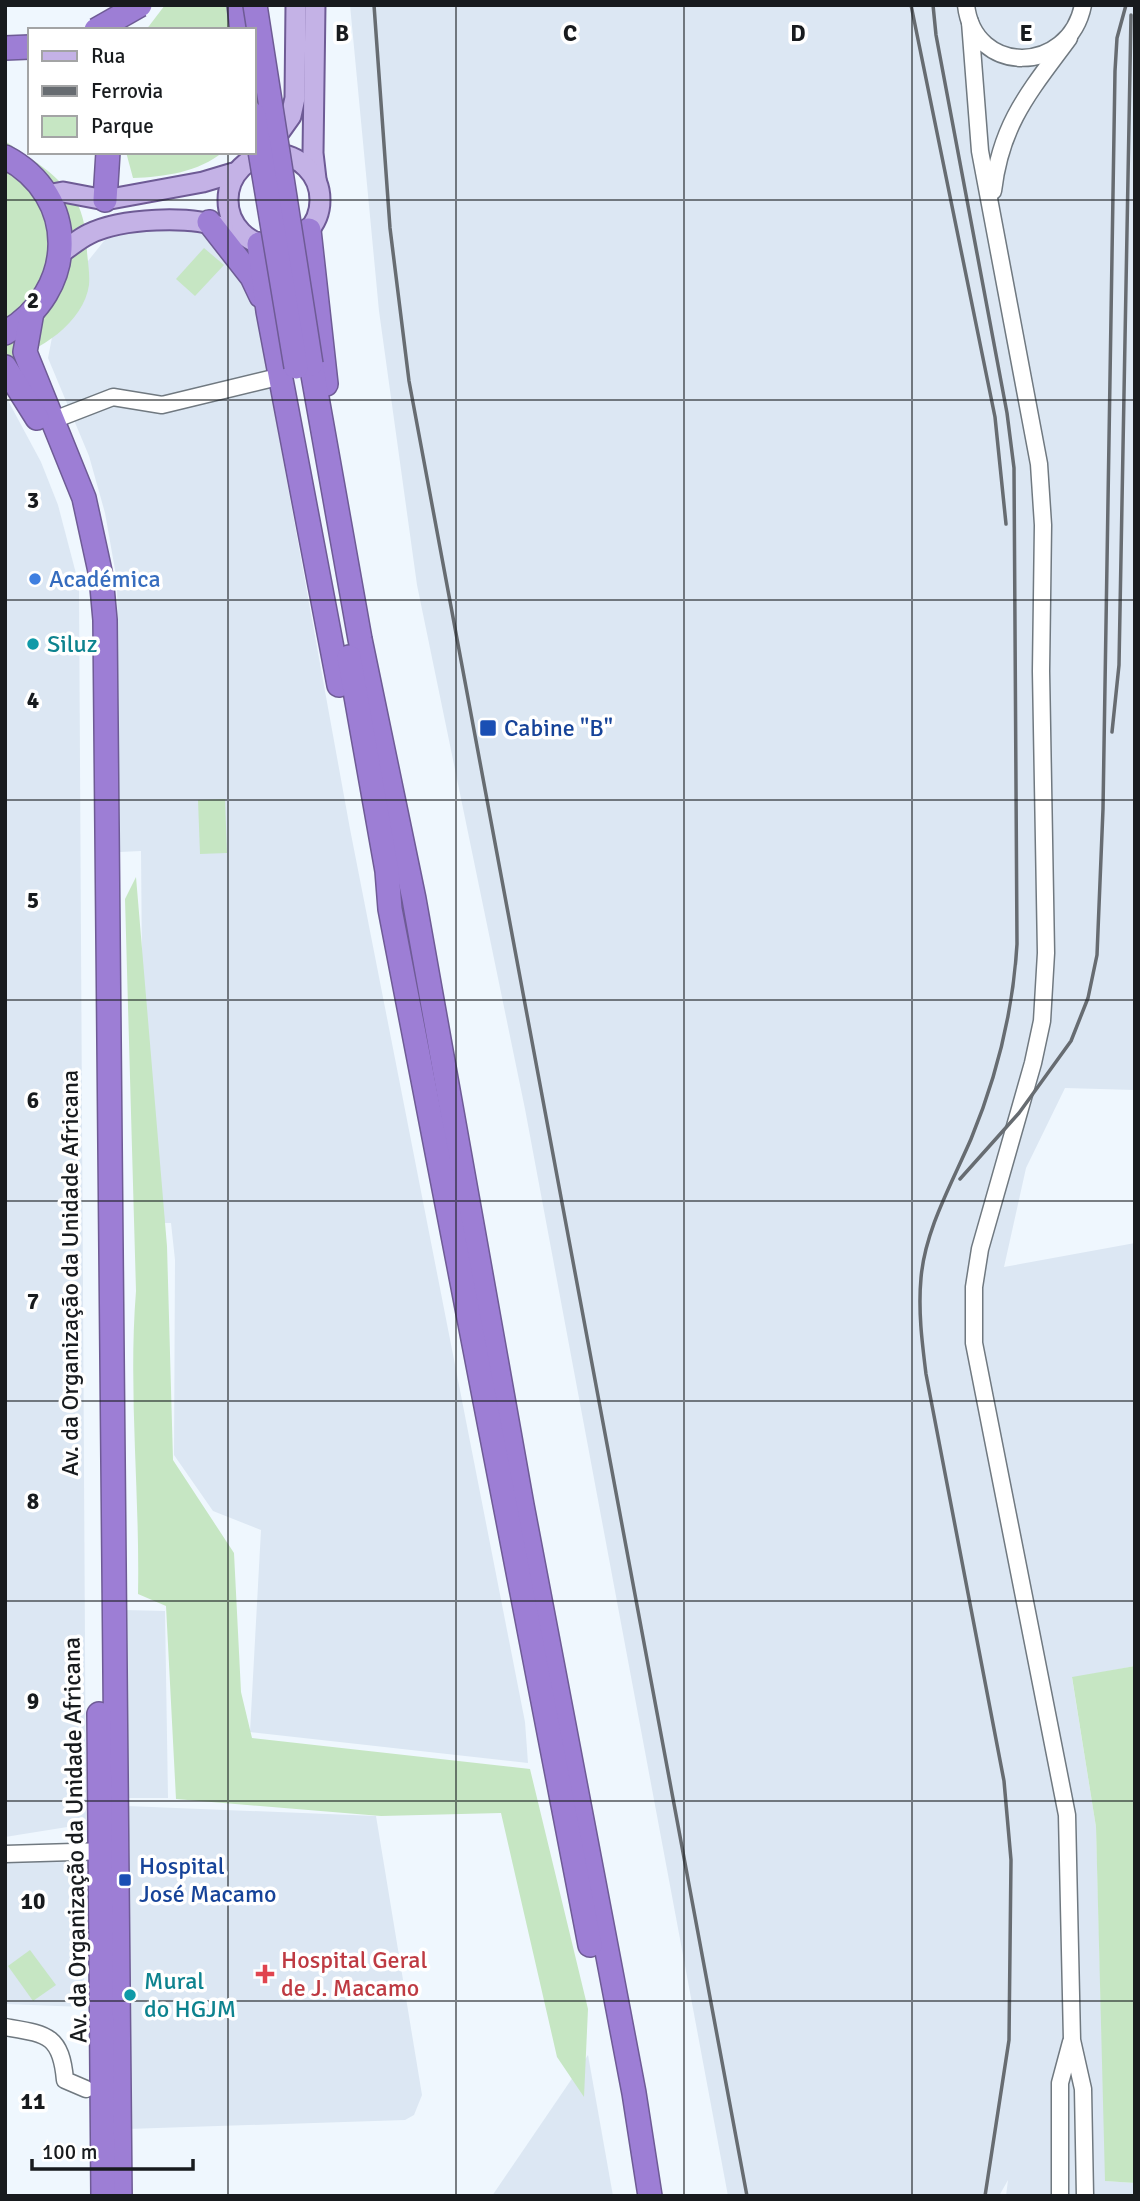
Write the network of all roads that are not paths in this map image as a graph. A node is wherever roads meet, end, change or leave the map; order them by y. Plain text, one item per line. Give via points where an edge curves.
1 (131, 5) edge
2 (140, 5) edge
3 (239, 5) edge
4 (255, 5) edge
5 (296, 5) edge
6 (315, 5) edge
7 (966, 5) edge
8 (1083, 5) edge
9 (970, 22) junction
10 (100, 28) edge
11 (124, 28) edge
12 (242, 28) edge
13 (1069, 38) junction
14 (28, 47) edge
15 (5, 48) edge
16 (256, 127) edge
17 (108, 154) edge
18 (265, 154) junction
19 (5, 157) edge
20 (233, 173) junction
21 (316, 181) junction
22 (47, 195) junction
23 (105, 200) junction
24 (991, 208) junction
25 (209, 222) junction
26 (309, 230) junction
27 (251, 240) junction
28 (62, 252) junction
29 (268, 311) junction
30 (32, 312) junction
31 (5, 333) edge
32 (5, 367) edge
33 (296, 369) junction
34 (51, 421) junction
35 (415, 899) junction
36 (108, 1851) junction
37 (5, 1854) edge
38 (5, 2026) edge
39 (1072, 2040) junction
40 (86, 2089) dead end
41 (103, 2196) edge
42 (120, 2196) edge
43 (634, 2196) edge
44 (650, 2196) edge
45 (1060, 2196) edge
46 (1085, 2196) edge

1 - 11 highway
2 - 10 highway, bridge
3 - 12 highway
4 - 33 highway, bridge
5 - 18 main road via 295,98 291,116
6 - 21 main road
7 - 9 street
8 - 13 street
9 - 13 street via 993,49 1015,58 1039,57
9 - 24 street via 980,151
13 - 24 street via 1032,85 1009,125 1000,148
14 - 15 highway
16 - 33 highway, bridge
17 - 23 highway
18 - 20 main road
18 - 21 main road via 295,159
19 - 22 highway via 34,175
20 - 23 main road
20 - 27 main road via 228,207 233,222
21 - 26 main road via 318,212
22 - 23 main road via 62,192
22 - 28 highway via 62,233
24 - 39 street via 1039,464 1045,965 1042,1021 1033,1063 980,1249 973,1328 1067,1815
25 - 27 main road
25 - 28 main road via 160,219 101,230
25 - 29 highway via 253,276
26 - 27 main road via 281,246
26 - 35 highway via 324,378 397,755
27 - 29 highway
28 - 30 highway via 51,284
29 - 33 highway
30 - 31 highway
30 - 34 highway, Av. da Organização da Unidade Africana via 25,352
32 - 36 highway, Av. da Organização da Unidade Africana via 40,423 67,495 86,572
33 - 34 street via 162,405 113,397
33 - 35 highway
33 - 43 highway via 387,871 390,909 617,2085
34 - 36 highway, Av. da Organização da Unidade Africana via 83,499 101,576 105,620
35 - 44 highway
36 - 37 street
36 - 41 highway, Av. da Organização da Unidade Africana
36 - 42 highway, Av. da Organização da Unidade Africana via 118,1882
38 - 40 street via 48,2036 62,2053 65,2080
39 - 45 street via 1060,2083
39 - 46 street via 1083,2089

